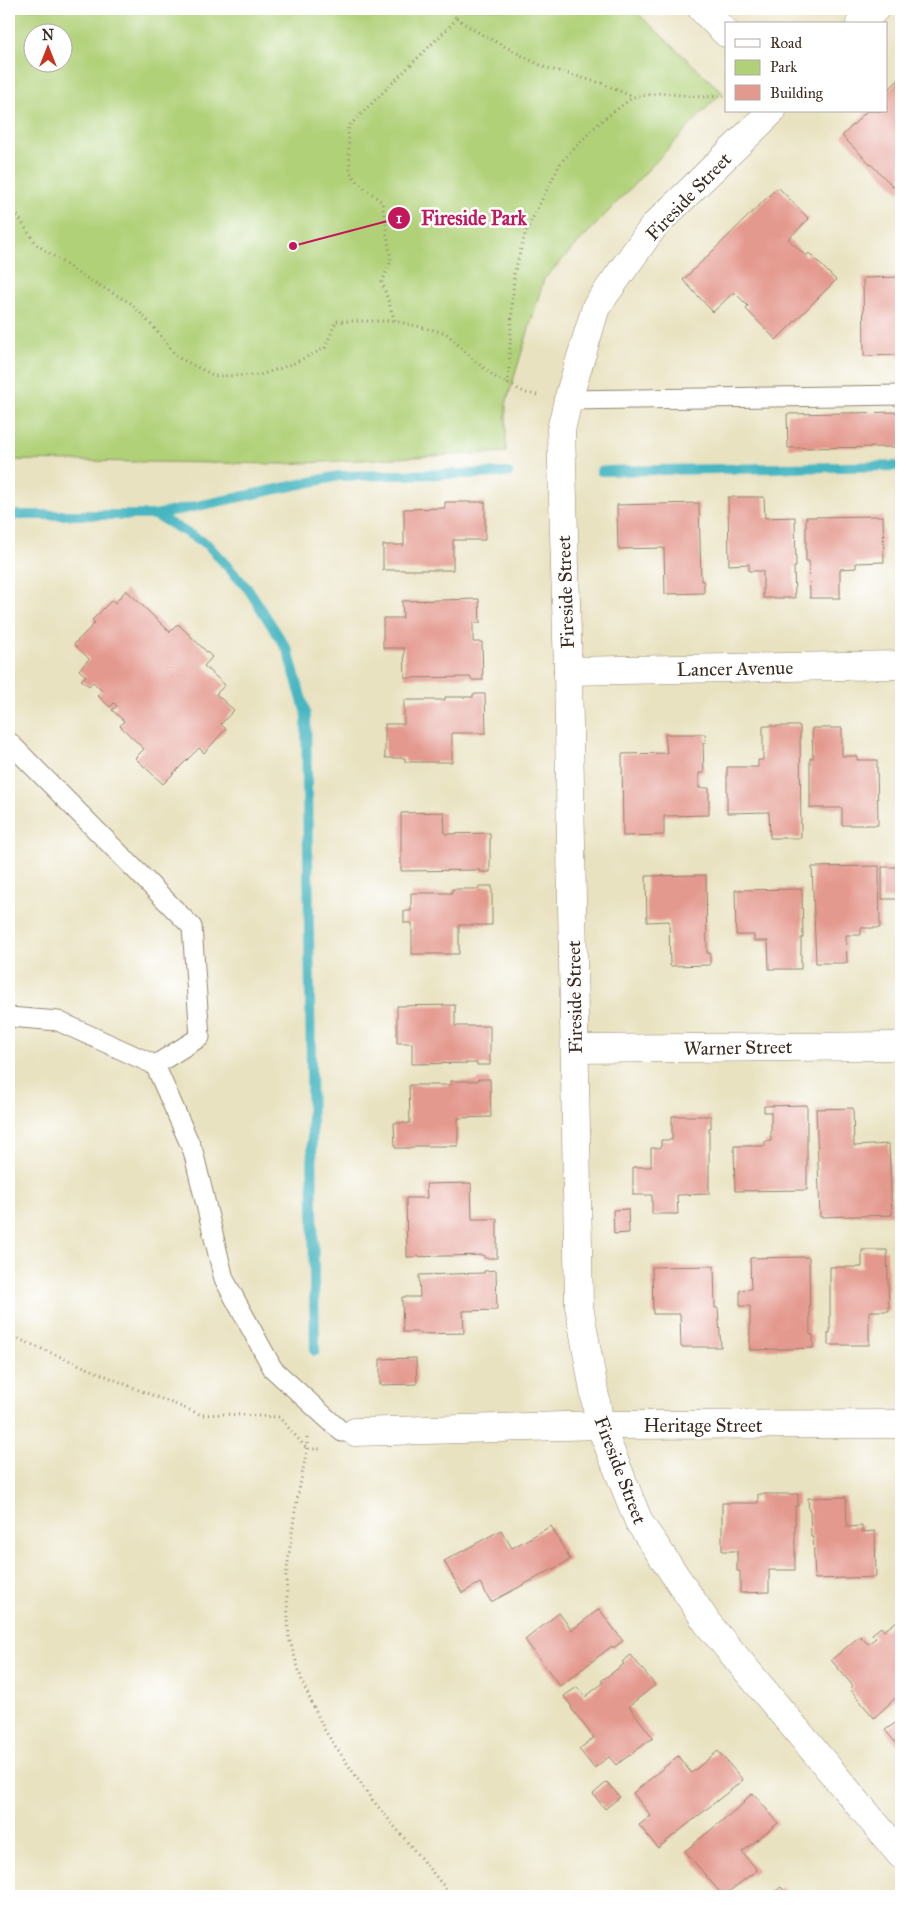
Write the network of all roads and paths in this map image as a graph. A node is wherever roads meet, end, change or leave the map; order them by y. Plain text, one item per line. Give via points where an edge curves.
1 (448, 9) edge
2 (702, 9) edge
3 (875, 9) edge
4 (457, 19) junction
5 (862, 22) edge
6 (725, 32) edge
7 (725, 96) edge
8 (633, 97) junction
9 (771, 112) edge
10 (9, 203) edge
11 (395, 321) junction
12 (508, 384) junction
13 (901, 395) edge
14 (568, 400) junction
15 (901, 665) edge
16 (568, 671) junction
17 (9, 742) edge
18 (9, 1017) edge
19 (901, 1046) edge
20 (575, 1049) junction
21 (155, 1065) junction
22 (9, 1335) edge
23 (307, 1400) junction
24 (901, 1424) edge
25 (600, 1425) junction
26 (355, 1432) junction
27 (307, 1449) junction
28 (901, 1855) edge
29 (452, 1896) edge

1 - 4 path
2 - 6 street
3 - 5 street
4 - 8 path via 544,67 604,84
4 - 11 path via 348,127 350,172 358,183 382,202 391,261 382,282
7 - 8 path via 660,93
8 - 12 path via 599,123 561,162 526,231 514,274
9 - 14 street, Fireside Street via 654,226 596,307
10 - 11 path via 36,244 132,304 177,357 214,376 260,375 290,365 325,348 336,321
11 - 12 path via 446,333 474,361
12 - 14 path via 526,393
13 - 14 lane
14 - 16 street, Fireside Street via 561,430
15 - 16 street, Lancer Avenue
16 - 20 street, Fireside Street
17 - 21 lane via 192,926 200,1038
18 - 21 lane via 58,1021
19 - 20 street, Warner Street
20 - 25 street, Fireside Street via 578,1306
21 - 23 lane via 192,1151 224,1279 273,1368
22 - 27 path via 202,1415 279,1417
23 - 26 lane via 342,1432
23 - 27 path
24 - 25 street, Heritage Street
25 - 26 street, Heritage Street
25 - 28 street, Fireside Street via 639,1522 708,1624
26 - 27 path via 348,1449
27 - 29 path via 286,1577 290,1638 303,1684 325,1732 370,1797

